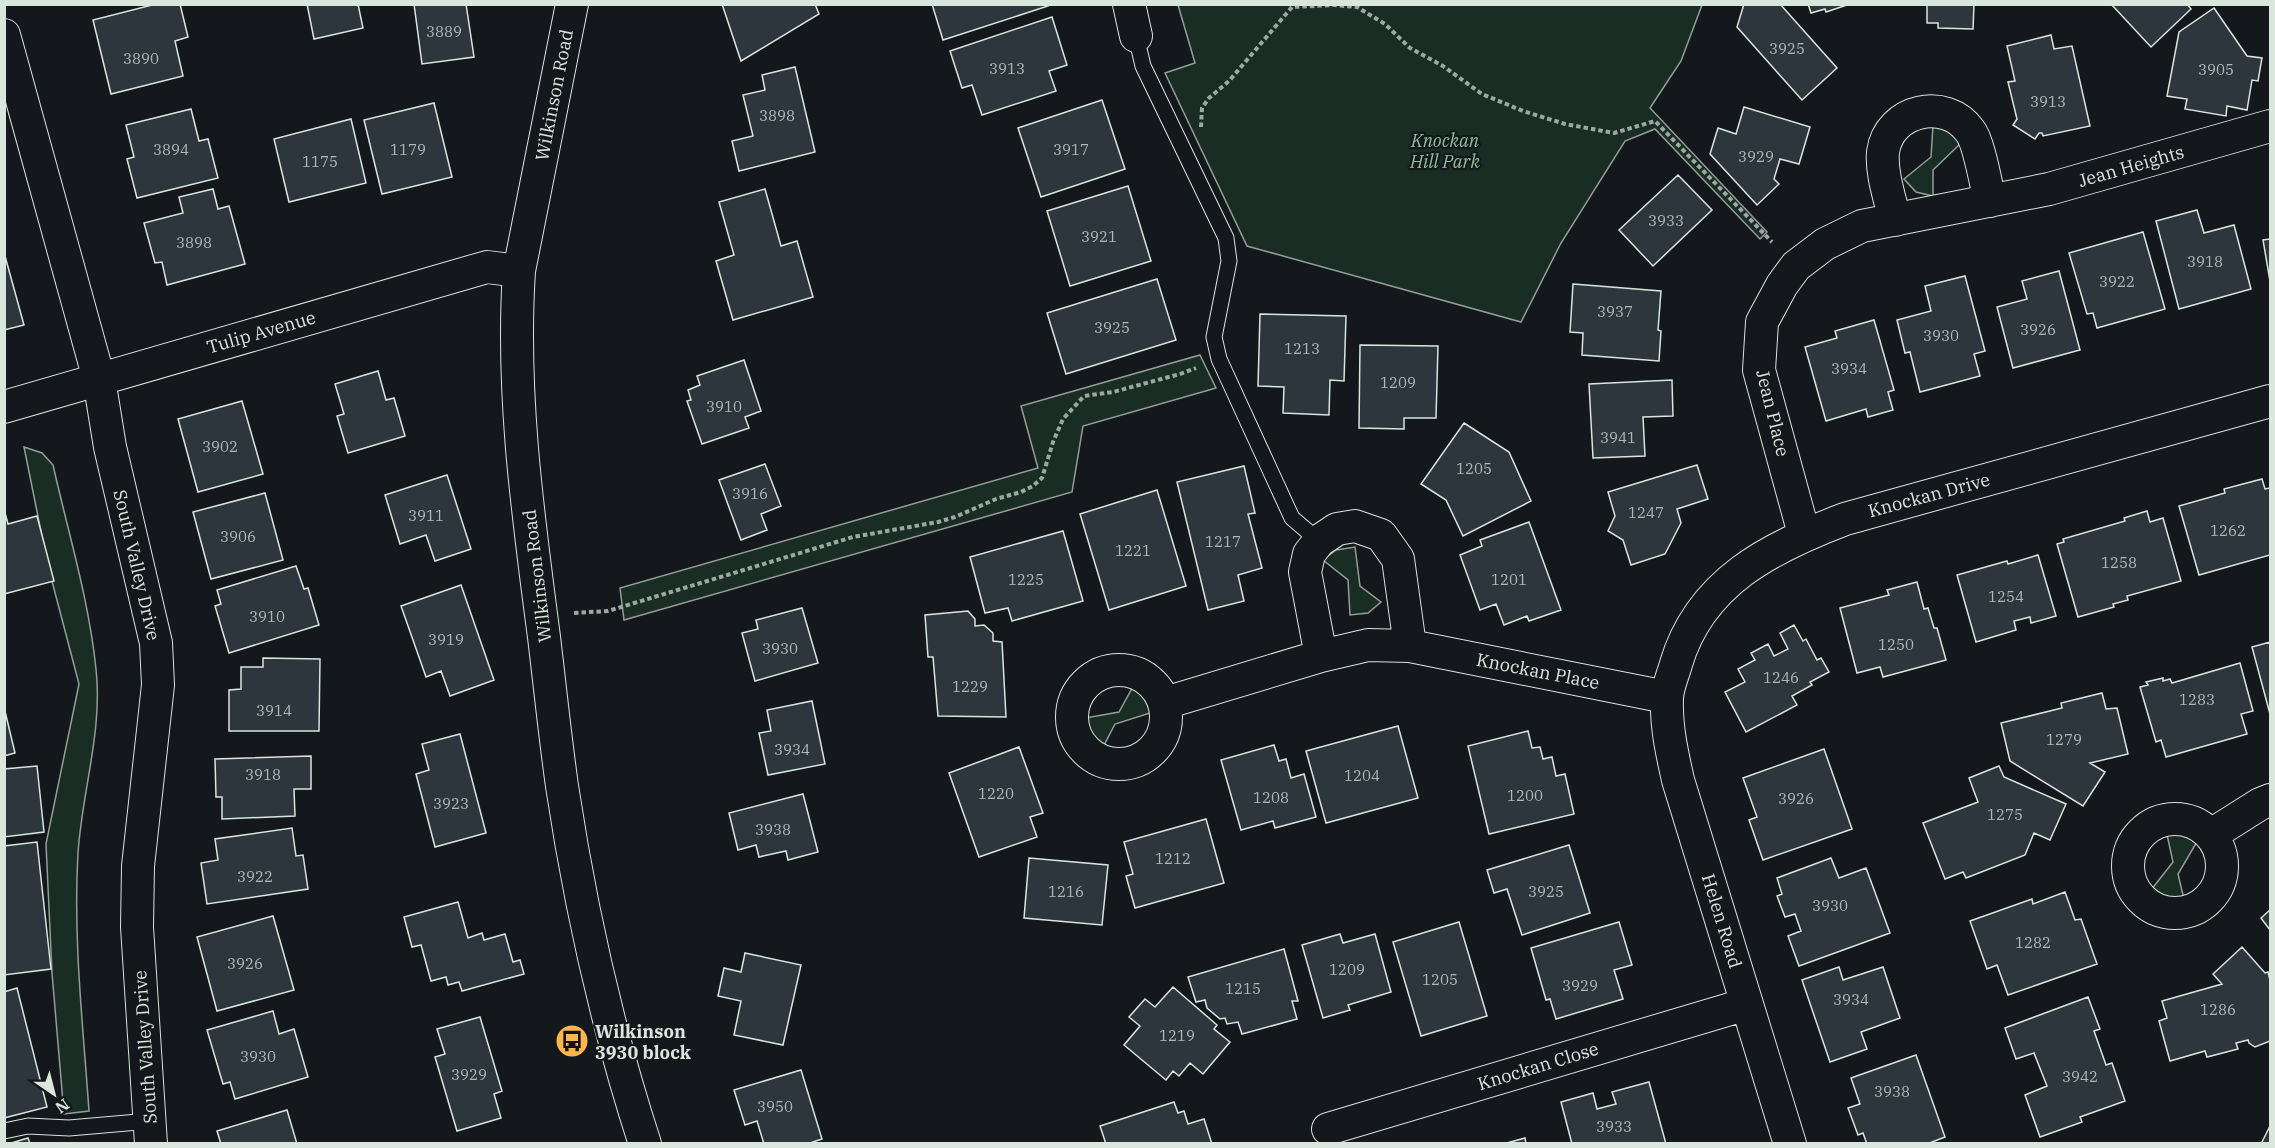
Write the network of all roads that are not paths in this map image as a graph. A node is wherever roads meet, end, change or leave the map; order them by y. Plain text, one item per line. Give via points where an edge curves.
1 (572, 4) edge
2 (1129, 4) edge
3 (4, 35) edge
4 (1136, 36) joint
5 (2271, 126) edge
6 (1990, 201) junction
7 (1895, 220) junction
8 (519, 271) junction
9 (99, 379) junction
10 (2271, 401) edge
11 (4, 407) edge
12 (1804, 534) junction
13 (1318, 541) junction
14 (1410, 646) junction
15 (1321, 656) junction
16 (1666, 697) junction
17 (1165, 703) dead end
18 (2271, 801) edge
19 (2211, 835) dead end
20 (1748, 1004) junction
21 (1328, 1129) dead end
22 (4, 1131) edge
23 (150, 1132) edge
24 (645, 1143) edge
25 (1790, 1143) edge

1 - 8 street, Wilkinson Road
2 - 4 street
3 - 9 street, South Valley Drive
4 - 13 lane via 1143,66 1226,238 1229,261 1214,337 1219,359 1292,518
5 - 6 street, Jean Heights via 2049,189
6 - 7 street, Jean Place
6 - 7 street via 1972,132 1958,119 1938,111 1922,111 1899,123 1883,152
7 - 12 street, Jean Place via 1862,226 1825,244 1796,266 1762,321 1760,370
8 - 9 street, Tulip Avenue via 487,267
8 - 24 street, Wilkinson Road via 518,415 562,786 606,1009
9 - 11 street, Tulip Avenue
9 - 23 street, South Valley Drive via 110,447 156,642 158,685 138,867 137,927
10 - 12 street, Knockan Drive via 1845,519
12 - 16 street, Knockan Drive via 1760,557 1726,582 1699,613 1680,651
13 - 14 street via 1337,529 1355,526 1381,535 1398,558
13 - 15 street via 1309,554 1305,572
14 - 15 street, Knockan Place via 1368,645
14 - 16 street, Knockan Place
15 - 17 street, Knockan Place
16 - 20 street, Helen Road via 1668,736 1678,780
18 - 19 street
20 - 21 street, Knockan Close
20 - 25 street, Helen Road
22 - 23 lane via 28,1126

